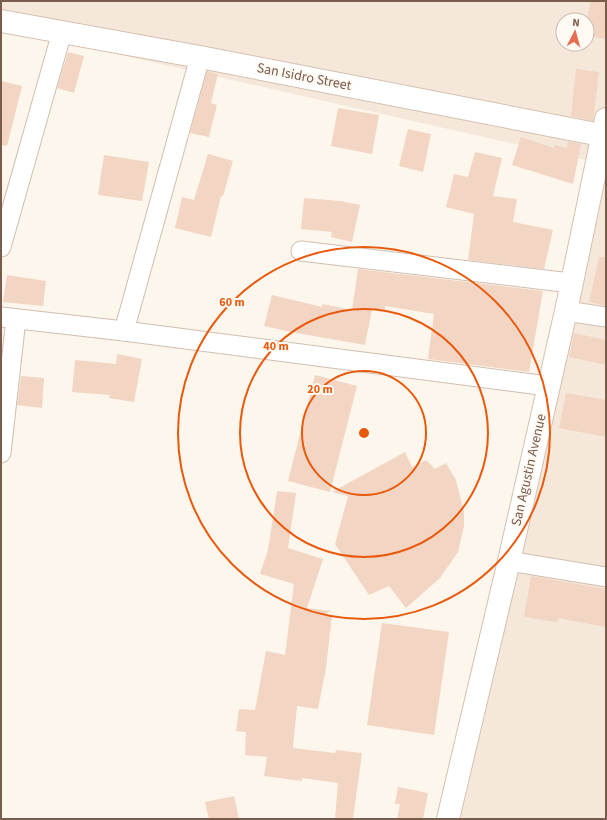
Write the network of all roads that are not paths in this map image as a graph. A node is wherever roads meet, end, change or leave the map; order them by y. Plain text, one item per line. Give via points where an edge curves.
1 (1, 21) edge
2 (62, 32) junction
3 (200, 57) junction
4 (605, 130) edge
5 (1, 247) edge
6 (301, 251) dead end
7 (571, 283) junction
8 (566, 311) junction
9 (606, 317) edge
10 (9, 318) edge
11 (124, 331) junction
12 (548, 386) junction
13 (1, 453) edge
14 (509, 561) junction
15 (606, 577) edge
16 (448, 819) edge

1 - 2 street, San Isidro Street
2 - 3 street, San Isidro Street
2 - 5 street
3 - 4 street, San Isidro Street
3 - 11 street
4 - 7 street, San Agustin Avenue
6 - 7 street
7 - 8 street, San Agustin Avenue
8 - 9 street
8 - 12 street, San Agustin Avenue
10 - 11 street
10 - 13 street
11 - 12 street
12 - 14 street, San Agustin Avenue
14 - 15 street
14 - 16 street, San Agustin Avenue

